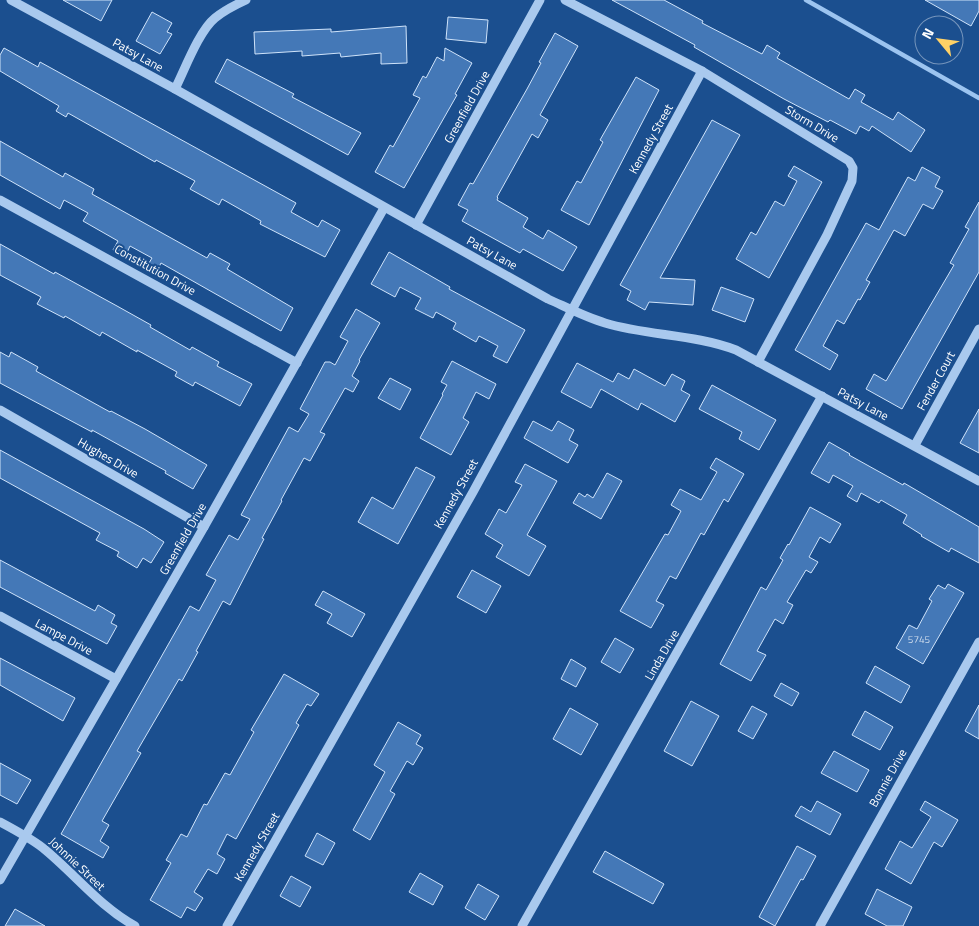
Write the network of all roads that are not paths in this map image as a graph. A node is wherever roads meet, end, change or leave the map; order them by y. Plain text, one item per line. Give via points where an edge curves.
1 (11, 0) edge
2 (246, 0) edge
3 (540, 0) edge
4 (565, 0) edge
5 (702, 72) junction
6 (175, 89) junction
7 (0, 200) edge
8 (384, 208) junction
9 (416, 225) junction
10 (572, 310) junction
11 (979, 329) edge
12 (758, 362) junction
13 (297, 363) junction
14 (822, 396) junction
15 (0, 410) edge
16 (915, 445) junction
17 (979, 481) edge
18 (204, 527) junction
19 (0, 616) edge
20 (979, 642) edge
21 (116, 679) junction
22 (0, 822) edge
23 (25, 835) junction
24 (0, 880) edge
25 (135, 926) edge
26 (226, 926) edge
27 (522, 926) edge
28 (820, 926) edge

1 - 6 street, Patsy Lane
2 - 6 street via 214,19 201,36
3 - 9 street, Greenfield Drive
4 - 5 street, Storm Drive
5 - 10 street, Kennedy Street
5 - 12 street, Storm Drive via 848,161 853,168 852,181 827,234
6 - 8 street, Patsy Lane
7 - 13 street, Constitution Drive
8 - 9 street, Patsy Lane
8 - 13 street, Greenfield Drive
9 - 10 street, Patsy Lane
10 - 12 street, Patsy Lane via 604,323 720,344
10 - 26 street, Kennedy Street
11 - 16 street, Fender Court
12 - 14 street, Patsy Lane
13 - 18 street, Greenfield Drive
14 - 16 street, Patsy Lane
14 - 27 street, Linda Drive
15 - 18 street, Hughes Drive
16 - 17 street, Patsy Lane
18 - 21 street, Greenfield Drive
19 - 21 street, Lampe Drive
20 - 28 street, Bonnie Drive
21 - 23 street, Greenfield Drive
22 - 23 street, Johnnie Street
23 - 24 street, Greenfield Drive
23 - 25 street, Johnnie Street via 106,908

